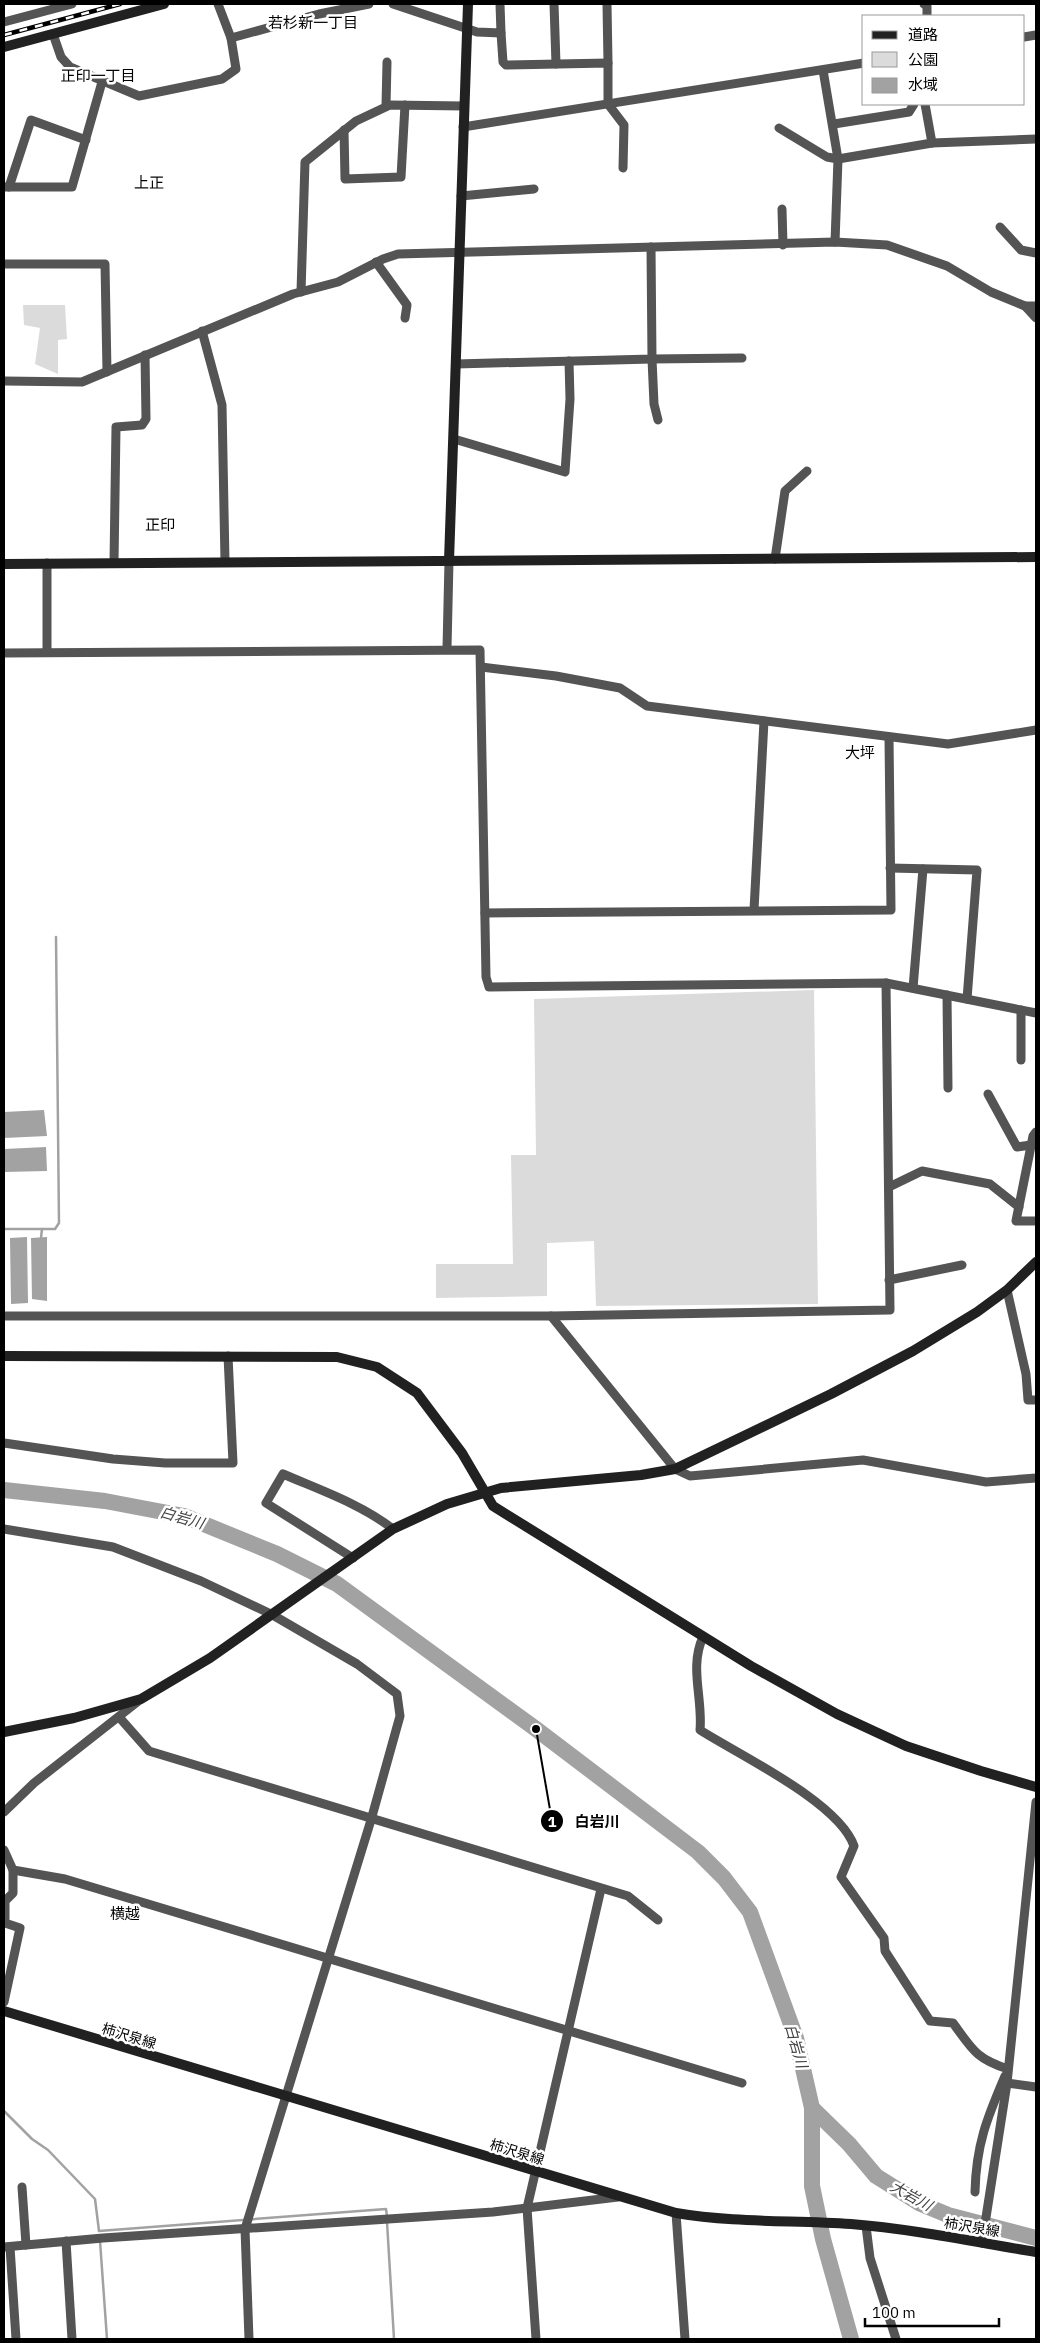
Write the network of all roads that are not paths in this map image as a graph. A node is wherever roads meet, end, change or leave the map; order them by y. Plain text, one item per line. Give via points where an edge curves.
1 (72, 4) edge
2 (164, 4) edge
3 (218, 4) edge
4 (369, 4) edge
5 (393, 4) edge
6 (468, 4) edge
7 (500, 4) edge
8 (554, 4) edge
9 (607, 4) edge
10 (924, 4) edge
11 (927, 15) edge
12 (4, 22) edge
13 (467, 30) junction
14 (501, 33) junction
15 (53, 34) junction
16 (231, 38) junction
17 (4, 48) edge
18 (388, 62) dead end
19 (608, 62) junction
20 (862, 63) edge
21 (556, 64) junction
22 (823, 70) junction
23 (102, 82) junction
24 (608, 104) junction
25 (405, 105) junction
26 (913, 105) edge
27 (925, 105) edge
28 (386, 106) junction
29 (464, 106) junction
30 (834, 124) junction
31 (463, 127) junction
32 (779, 128) dead end
33 (344, 130) junction
34 (1036, 139) edge
35 (86, 140) junction
36 (932, 143) junction
37 (838, 159) junction
38 (623, 168) dead end
39 (6, 188) edge
40 (534, 189) dead end
41 (461, 196) junction
42 (782, 209) dead end
43 (1000, 227) dead end
44 (835, 242) junction
45 (783, 245) junction
46 (651, 246) junction
47 (459, 253) junction
48 (1036, 253) edge
49 (376, 262) junction
50 (4, 264) edge
51 (300, 292) junction
52 (1025, 306) junction
53 (1036, 306) edge
54 (406, 318) dead end
55 (1036, 318) edge
56 (202, 331) junction
57 (145, 355) junction
58 (742, 358) dead end
59 (652, 359) junction
60 (569, 361) junction
61 (456, 364) junction
62 (107, 372) junction
63 (4, 381) edge
64 (658, 420) dead end
65 (454, 439) junction
66 (807, 470) dead end
67 (775, 558) junction
68 (1036, 558) edge
69 (449, 561) junction
70 (225, 562) junction
71 (47, 563) junction
72 (114, 563) junction
73 (4, 564) edge
74 (447, 648) junction
75 (47, 652) junction
76 (4, 653) edge
77 (481, 668) junction
78 (764, 721) junction
79 (1036, 730) edge
80 (889, 737) junction
81 (890, 868) junction
82 (923, 869) junction
83 (754, 910) junction
84 (485, 913) junction
85 (886, 983) junction
86 (913, 988) junction
87 (947, 995) junction
88 (967, 999) junction
89 (1021, 1010) junction
90 (1036, 1013) edge
91 (1021, 1060) dead end
92 (948, 1088) dead end
93 (988, 1094) dead end
94 (1036, 1132) edge
95 (1031, 1145) junction
96 (888, 1187) junction
97 (1019, 1207) junction
98 (1036, 1221) edge
99 (1036, 1262) edge
100 (962, 1265) dead end
101 (890, 1280) junction
102 (1007, 1290) junction
103 (4, 1316) edge
104 (551, 1316) junction
105 (4, 1356) edge
106 (228, 1356) junction
107 (1036, 1400) edge
108 (4, 1443) edge
109 (675, 1468) junction
110 (1036, 1478) edge
111 (485, 1491) junction
112 (4, 1529) edge
113 (393, 1529) junction
114 (353, 1558) junction
115 (271, 1614) junction
116 (703, 1636) junction
117 (141, 1699) junction
118 (119, 1717) junction
119 (4, 1732) edge
120 (1036, 1787) edge
121 (1036, 1802) edge
122 (4, 1812) edge
123 (371, 1820) junction
124 (4, 1850) edge
125 (13, 1870) junction
126 (600, 1889) junction
127 (658, 1920) dead end
128 (329, 1958) junction
129 (4, 2002) edge
130 (4, 2012) edge
131 (568, 2030) junction
132 (1008, 2069) junction
133 (742, 2083) dead end
134 (1008, 2083) junction
135 (1036, 2087) edge
136 (286, 2098) junction
137 (534, 2172) junction
138 (22, 2187) dead end
139 (975, 2192) dead end
140 (618, 2197) junction
141 (527, 2208) junction
142 (676, 2213) junction
143 (866, 2226) junction
144 (245, 2229) junction
145 (66, 2241) junction
146 (982, 2243) junction
147 (26, 2245) junction
148 (7, 2247) edge
149 (1036, 2252) edge
150 (16, 2339) edge
151 (72, 2339) edge
152 (249, 2339) edge
153 (536, 2339) edge
154 (685, 2339) edge
155 (896, 2339) edge

1 - 12 street
2 - 15 street
3 - 16 street
4 - 16 street
5 - 13 street
6 - 13 street
7 - 14 street
8 - 21 street
9 - 19 street
10 - 11 street
13 - 14 street
13 - 29 street
14 - 21 street via 503,62 506,65
15 - 17 street
15 - 23 street via 61,57 70,67
16 - 23 street via 236,69 222,79 139,96
18 - 28 street
19 - 21 street
19 - 24 street
20 - 22 street
22 - 24 street
22 - 30 street
23 - 35 street
24 - 31 street
24 - 38 street via 624,125
25 - 28 street
25 - 29 street
25 - 33 street via 401,177 345,179
26 - 30 street via 909,112
27 - 36 street
28 - 33 street
29 - 31 street
30 - 37 street
31 - 41 street
32 - 37 street via 827,157
33 - 51 street via 305,162
34 - 36 street
35 - 39 street via 72,187
35 - 39 street via 31,120
36 - 37 street
37 - 44 street
40 - 41 street
41 - 47 street
42 - 45 street
43 - 48 street via 1021,250
44 - 45 street
44 - 52 street via 887,245 947,266 992,292
45 - 46 street
46 - 47 street
46 - 59 street
47 - 49 street via 398,254
47 - 61 street
49 - 51 street via 338,282
49 - 54 street via 406,305
50 - 62 street via 105,264
51 - 56 street
52 - 53 street
52 - 55 street
56 - 57 street
56 - 70 street via 222,405
57 - 62 street
57 - 72 street via 146,419 142,425 116,427
58 - 59 street
59 - 60 street
59 - 64 street
60 - 61 street
60 - 65 street via 565,472
61 - 65 street
62 - 63 street via 82,382
65 - 69 street
66 - 67 street via 785,491
67 - 68 street
67 - 69 street
69 - 70 street
69 - 74 street
70 - 72 street
71 - 72 street
71 - 73 street
71 - 75 street
74 - 75 street
74 - 77 street via 480,650
75 - 76 street
77 - 78 street via 556,676 620,688 647,706
77 - 84 street
78 - 80 street
78 - 83 street
79 - 80 street via 948,744
80 - 81 street
81 - 82 street
81 - 83 street via 891,910
82 - 86 street
82 - 88 street via 977,870
83 - 84 street
84 - 85 street via 488,987
85 - 86 street
85 - 96 street
86 - 87 street
87 - 88 street
87 - 92 street
88 - 89 street
89 - 90 street
89 - 91 street
93 - 95 street via 1017,1147
94 - 95 street
95 - 97 street
96 - 97 street via 922,1171 990,1184
96 - 101 street
97 - 98 street via 1016,1221
99 - 102 street
100 - 101 street
101 - 104 street via 890,1310
102 - 107 street via 1026,1374 1028,1400
102 - 109 street via 913,1351
103 - 104 street
104 - 109 street
105 - 106 street
106 - 108 street via 233,1463 113,1459
106 - 111 street via 337,1357 377,1367 417,1393 462,1453
109 - 110 street via 690,1476 864,1460 986,1482
109 - 111 street via 641,1475
111 - 113 street
111 - 116 street via 493,1506
112 - 115 street via 113,1547 200,1581
113 - 114 street
113 - 114 street via 344,1500 283,1474 266,1503
114 - 115 street
115 - 117 street via 210,1658
115 - 123 street via 357,1664 398,1694 400,1716
116 - 120 street via 804,1697 897,1742
116 - 132 street via 696,1650 695,1664 700,1730 799,1790 836,1818 850,1835 854,1846 841,1877 884,1938 885,1951 930,2021 953,2023 975,2053
117 - 118 street
117 - 119 street via 74,1718
118 - 122 street via 34,1783
118 - 123 street via 149,1751
121 - 132 street
123 - 126 street
123 - 128 street
124 - 125 street
125 - 128 street via 65,1879
125 - 129 street via 13,1893 6,1901 5,1922 20,1928
126 - 127 street via 628,1896
126 - 131 street
128 - 131 street
128 - 136 street
130 - 136 street, 柿沢泉線
131 - 133 street
131 - 137 street
132 - 134 street
132 - 139 street via 982,2132 976,2161
134 - 135 street
134 - 146 street
136 - 137 street, 柿沢泉線
136 - 144 street
137 - 140 street, 柿沢泉線
137 - 141 street
138 - 147 street
140 - 141 street
140 - 142 street, 柿沢泉線
141 - 144 street
141 - 153 street
142 - 143 street, 柿沢泉線 via 721,2219
142 - 154 street
143 - 146 street, 柿沢泉線
143 - 155 street via 870,2258
144 - 145 street
144 - 152 street
145 - 147 street
145 - 151 street
146 - 149 street, 柿沢泉線
147 - 148 street
148 - 150 street

